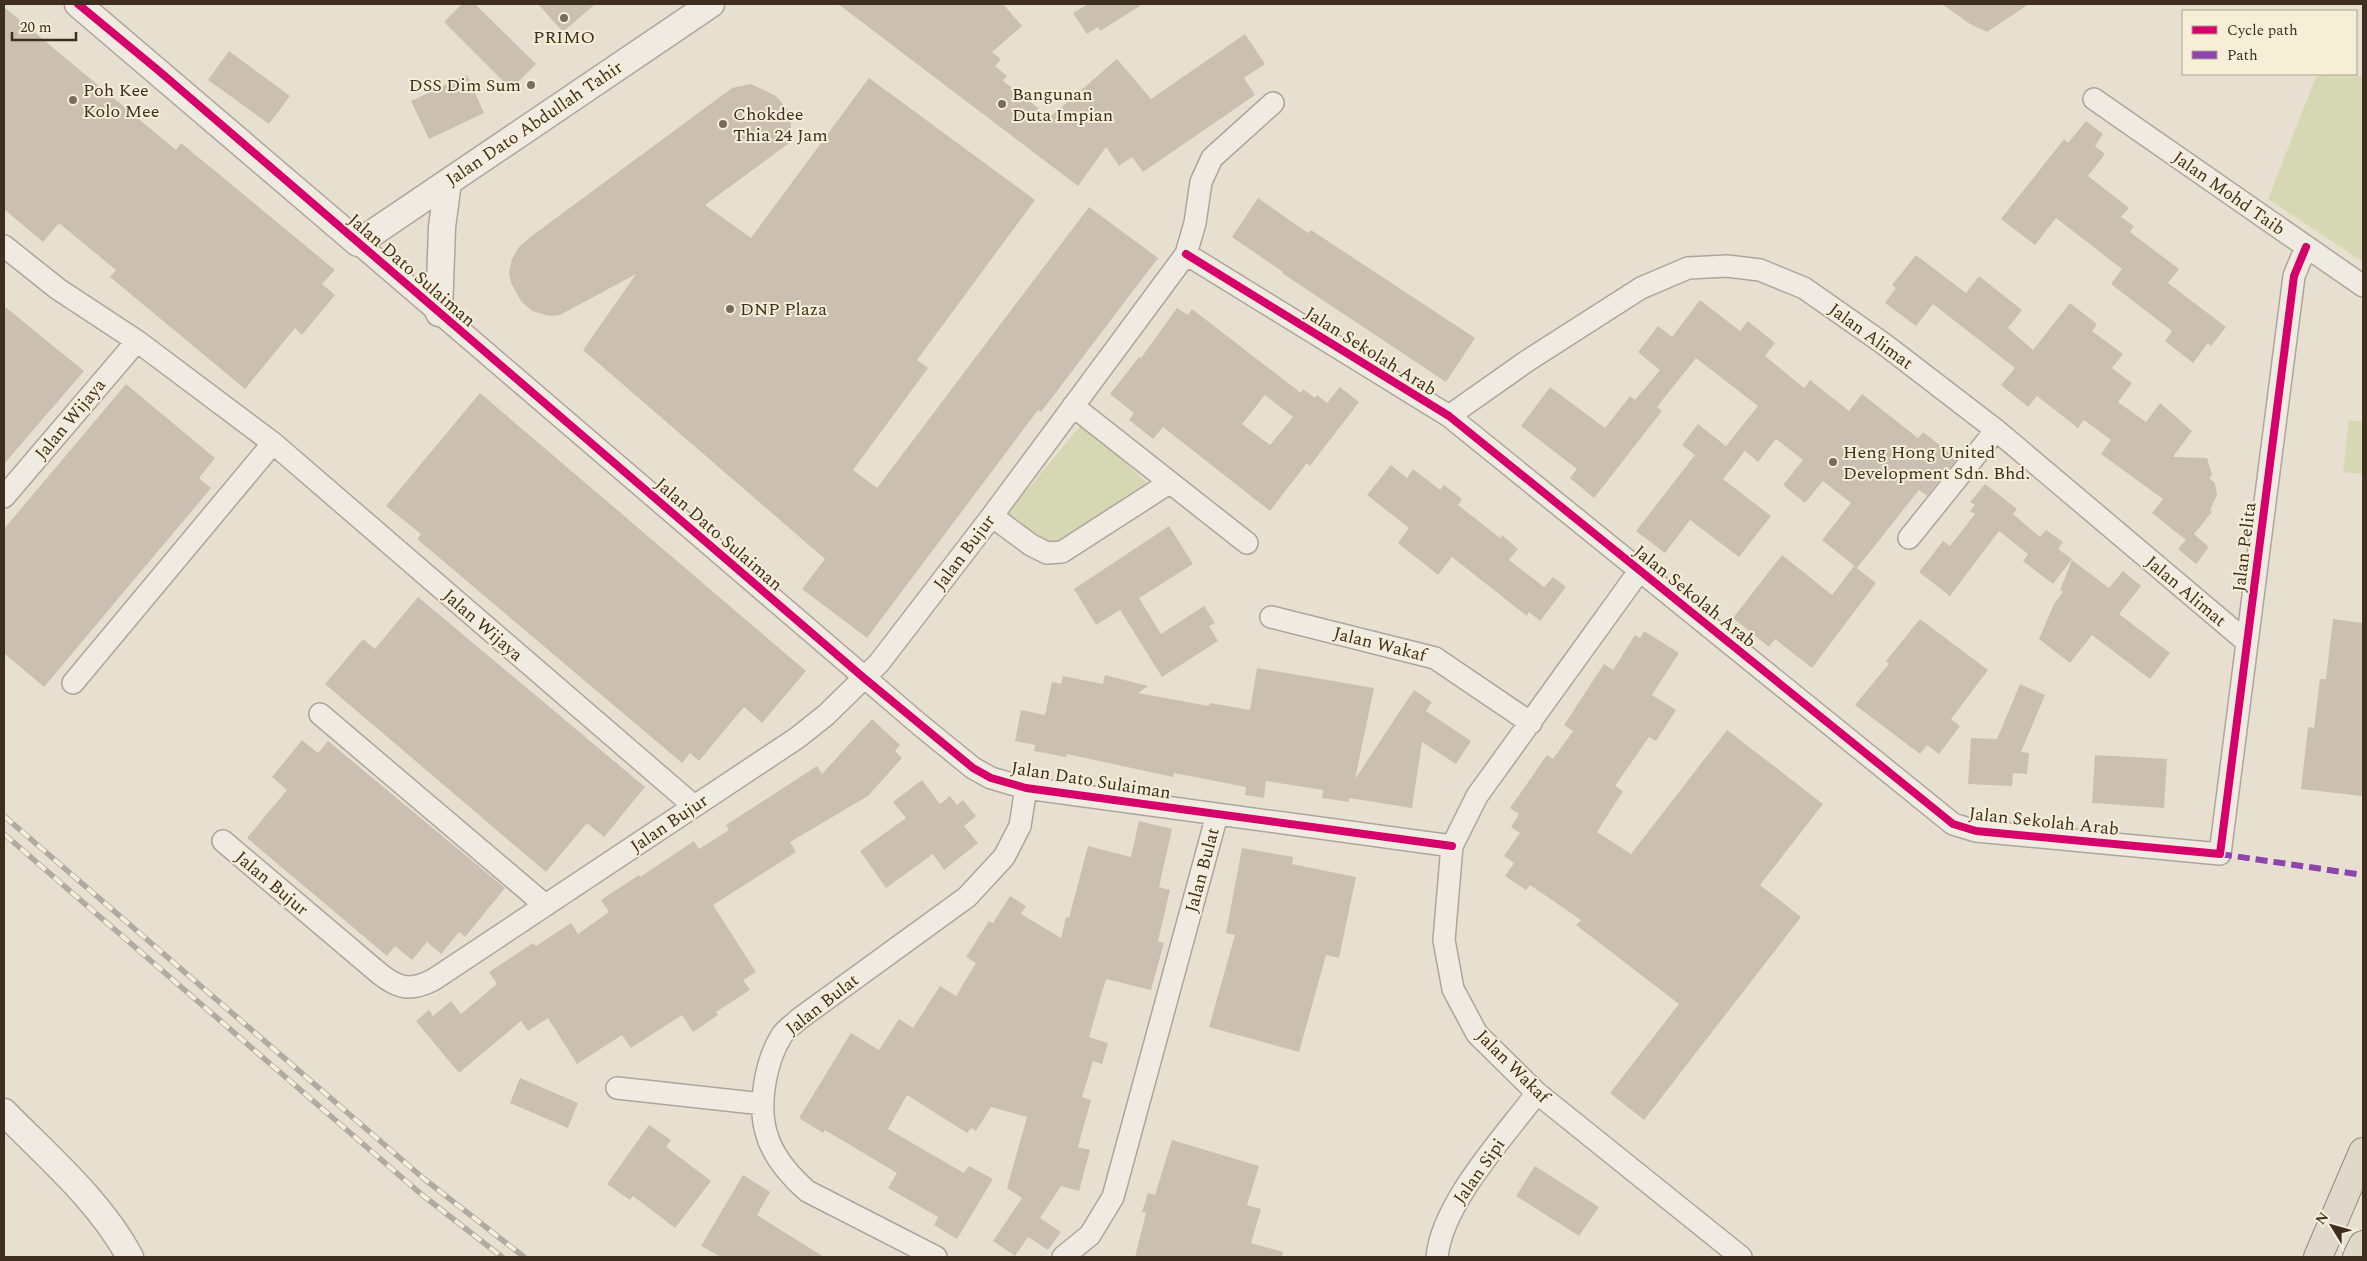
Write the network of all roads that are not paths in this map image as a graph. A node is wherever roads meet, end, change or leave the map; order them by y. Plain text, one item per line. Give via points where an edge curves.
1 (78, 4) edge
2 (711, 4) edge
3 (2094, 99) dead end
4 (1273, 104) dead end
5 (448, 182) junction
6 (358, 243) junction
7 (4, 246) edge
8 (2306, 247) junction
9 (1186, 254) junction
10 (2363, 286) edge
11 (439, 313) junction
12 (137, 341) junction
13 (1073, 406) junction
14 (1449, 416) junction
15 (1996, 430) junction
16 (273, 443) junction
17 (1169, 483) junction
18 (4, 498) edge
19 (992, 516) junction
20 (1909, 538) dead end
21 (1246, 543) dead end
22 (1640, 570) junction
23 (1271, 617) dead end
24 (2247, 642) junction
25 (864, 678) junction
26 (73, 683) dead end
27 (320, 714) dead end
28 (1531, 723) junction
29 (1026, 788) junction
30 (694, 806) junction
31 (1217, 815) junction
32 (223, 841) dead end
33 (1452, 846) junction
34 (2220, 854) joint
35 (545, 905) junction
36 (617, 1088) dead end
37 (1537, 1093) junction
38 (763, 1104) junction
39 (4, 1112) edge
40 (2363, 1152) edge
41 (2363, 1245) edge
42 (130, 1257) edge
43 (936, 1257) edge
44 (1064, 1257) edge
45 (1437, 1257) edge
46 (1741, 1257) edge
47 (2318, 1257) edge
48 (2357, 1257) edge

1 - 6 street, Jalan Dato Sulaiman
2 - 5 street, Jalan Dato Abdullah Tahir
3 - 8 street, Jalan Mohd Taib
4 - 9 street, Jalan Bujur via 1212,158 1201,182
5 - 6 street, Jalan Dato Abdullah Tahir
5 - 11 street via 442,227
6 - 11 street, Jalan Dato Sulaiman
7 - 12 street, Jalan Wijaya via 58,290
8 - 10 street, Jalan Mohd Taib
8 - 24 street, Jalan Pelita via 2294,276
9 - 13 street, Jalan Bujur
9 - 14 street, Jalan Sekolah Arab
11 - 25 street, Jalan Dato Sulaiman
12 - 16 street, Jalan Wijaya
12 - 18 street, Jalan Wijaya
13 - 17 street
13 - 19 street, Jalan Bujur
14 - 15 street, Jalan Alimat via 1641,288 1688,268 1727,266 1760,270 1804,288 1884,344
14 - 22 street, Jalan Sekolah Arab
15 - 20 street
15 - 24 street, Jalan Alimat
16 - 26 street
16 - 30 street, Jalan Wijaya
17 - 19 street via 1062,552 1047,553
17 - 21 street
19 - 25 street, Jalan Bujur
22 - 28 street, Jalan Wakaf
22 - 34 street, Jalan Sekolah Arab via 1953,824 1976,831
23 - 28 street, Jalan Wakaf via 1435,658
24 - 34 street, Jalan Pelita
25 - 29 street, Jalan Dato Sulaiman via 973,768 992,778
25 - 30 street, Jalan Bujur via 826,716 797,738
27 - 35 street
28 - 33 street, Jalan Wakaf via 1477,796
29 - 31 street, Jalan Dato Sulaiman
29 - 38 street, Jalan Bulat via 1020,826 1008,850 967,897 782,1034 769,1065
30 - 35 street, Jalan Bujur
31 - 33 street, Jalan Dato Sulaiman
31 - 44 street, Jalan Bulat via 1113,1197 1090,1235
32 - 35 street, Jalan Bujur via 388,981 412,989 433,980
33 - 37 street, Jalan Wakaf via 1444,940 1453,989 1477,1034
36 - 38 street
37 - 45 street, Jalan Sipi via 1456,1200
37 - 46 street, Jalan Wakaf
38 - 43 street, Jalan Bulat via 766,1132 777,1158 790,1177 807,1191
39 - 42 street via 95,1207 119,1236
40 - 47 highway
41 - 48 highway

